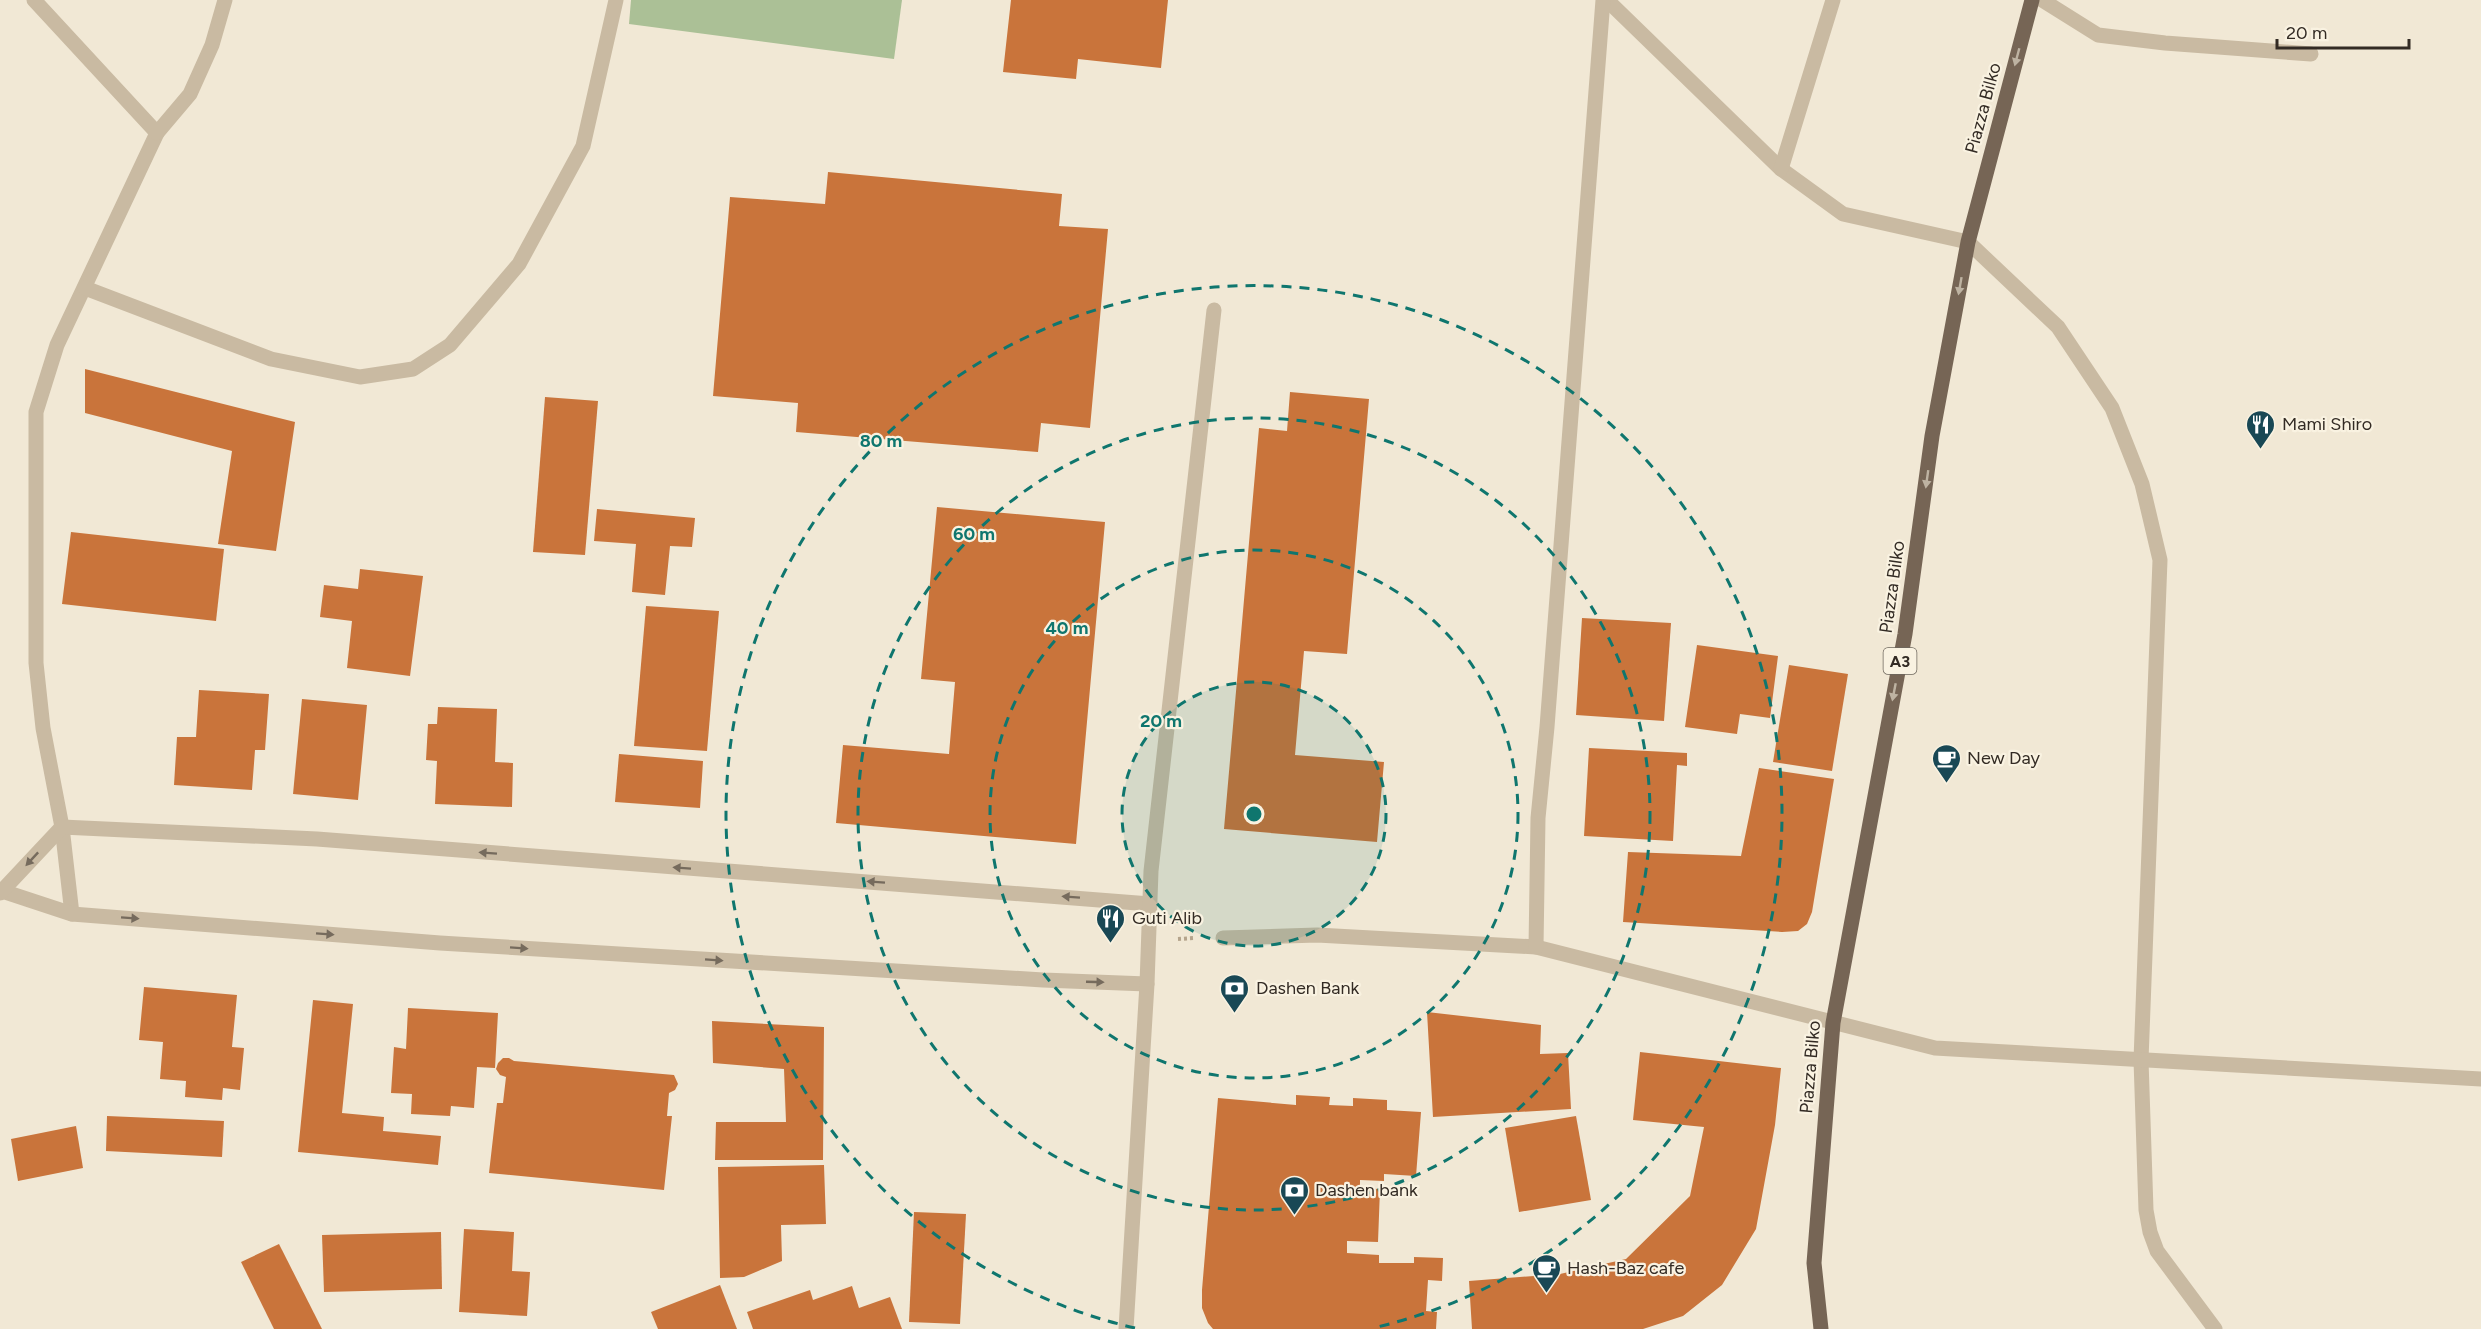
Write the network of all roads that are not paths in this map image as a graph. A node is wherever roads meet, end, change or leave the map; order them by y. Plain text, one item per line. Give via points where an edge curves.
1 (34, 0) edge
2 (225, 0) edge
3 (615, 0) edge
4 (1603, 0) edge
5 (1607, 0) edge
6 (1833, 0) edge
7 (2032, 0) edge
8 (2042, 0) edge
9 (2312, 54) dead end
10 (157, 133) junction
11 (1781, 169) junction
12 (1968, 242) junction
13 (85, 288) junction
14 (1214, 310) dead end
15 (62, 827) junction
16 (1, 892) edge
17 (1150, 903) junction
18 (72, 914) junction
19 (1222, 938) road end
20 (1536, 947) junction
21 (1148, 984) junction
22 (1833, 1023) junction
23 (2140, 1060) junction
24 (2481, 1079) edge
25 (1126, 1329) edge
26 (1821, 1329) edge
27 (2215, 1329) edge

1 - 10 street
2 - 10 street via 213,45 190,94
3 - 13 street via 583,146 519,264 450,345 413,369 360,377 271,359
4 - 20 street via 1538,818
5 - 11 street
6 - 11 street
7 -> 12 main road, Piazza Bilko / A3
8 - 9 street via 2098,35
10 - 13 street
11 - 12 street via 1843,214
12 -> 22 main road, Piazza Bilko / A3 via 1932,436 1905,634
12 - 23 street via 2058,327 2112,408 2142,484 2160,560
13 - 15 street via 57,345 36,412 36,663 43,728
14 - 17 street
15 -> 16 street
17 -> 15 street via 317,839
15 - 18 street
16 - 18 street
17 - 21 street
18 -> 21 street via 440,943
19 - 20 street via 1317,935
20 - 22 street
21 - 25 street
22 - 23 street via 1935,1048
22 - 26 main road, Piazza Bilko / A3 via 1814,1263
23 - 24 street
23 - 27 street via 2150,1232 2157,1251

